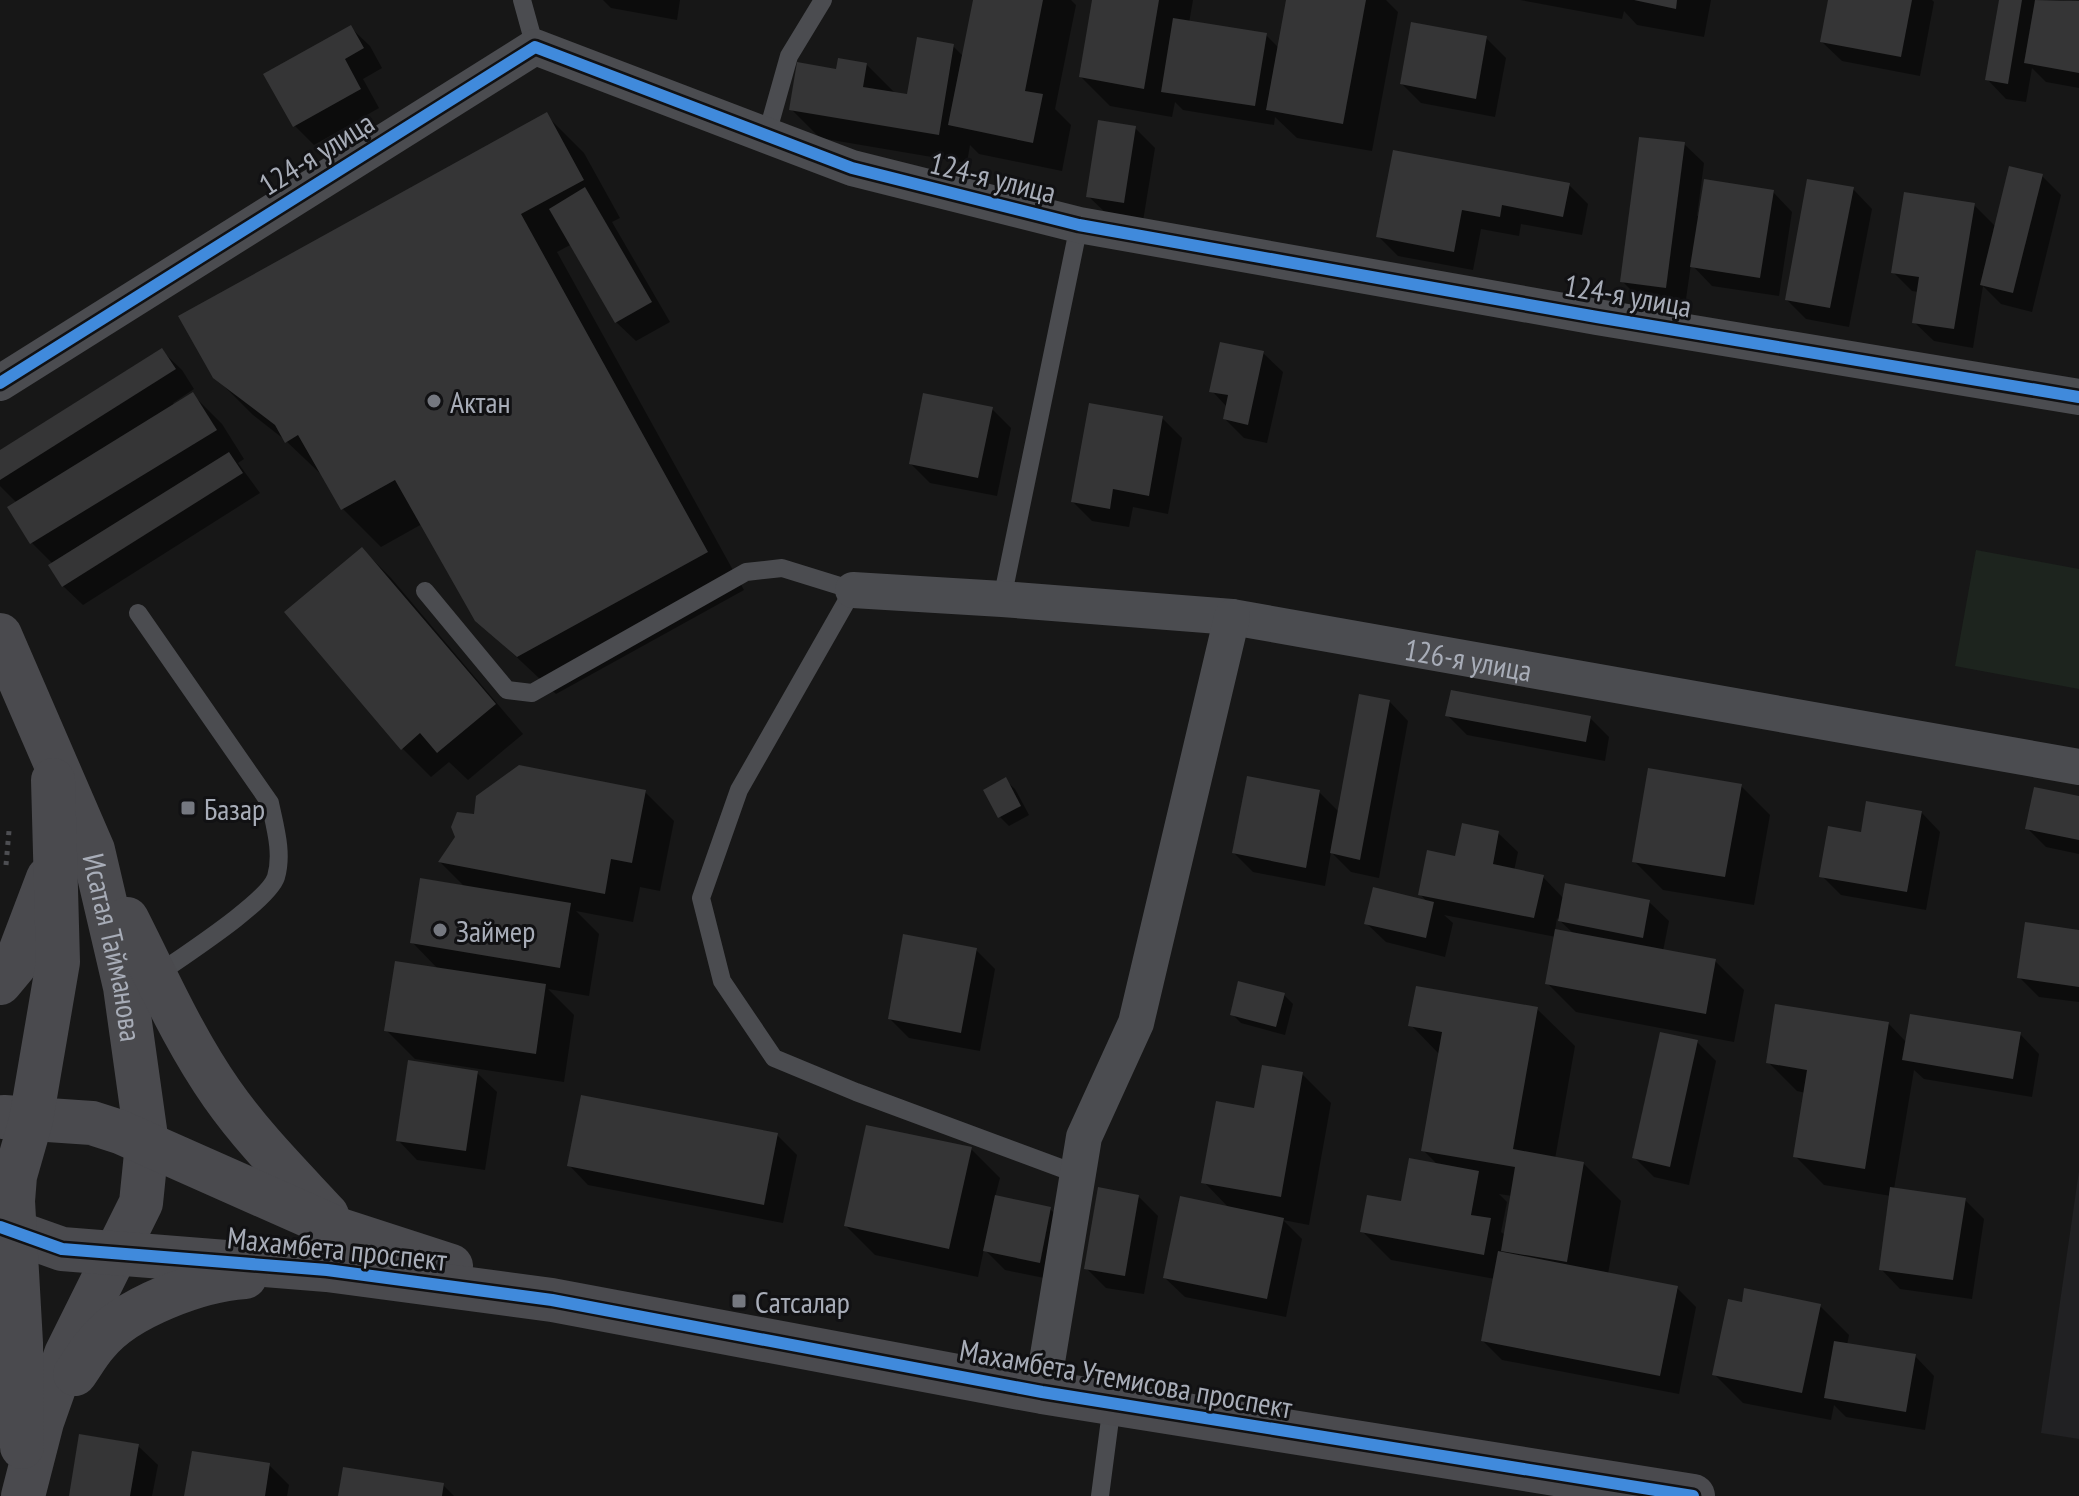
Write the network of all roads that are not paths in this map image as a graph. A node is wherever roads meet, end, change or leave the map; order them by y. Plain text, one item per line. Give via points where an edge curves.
1 (522, 0) edge
2 (823, 0) edge
3 (535, 47) junction
4 (767, 134) junction
5 (1079, 225) junction
6 (0, 383) edge
7 (2079, 397) edge
8 (853, 590) junction
9 (425, 591) dead end
10 (1002, 599) junction
11 (138, 613) dead end
12 (1232, 617) junction
13 (0, 635) edge
14 (2079, 767) edge
15 (74, 854) junction
16 (155, 976) junction
17 (0, 983) edge
18 (15, 1118) edge
19 (147, 1144) junction
20 (1077, 1174) junction
21 (7, 1230) edge
22 (335, 1251) junction
23 (116, 1253) junction
24 (552, 1300) joint
25 (0, 1358) edge
26 (1042, 1392) junction
27 (1112, 1404) junction
28 (32, 1417) junction
29 (23, 1496) edge
30 (1100, 1496) edge
31 (1693, 1496) edge

1 - 3 lane
2 - 4 lane via 789,56
3 - 4 street, 124-я улица
3 - 6 street, 124-я улица
4 - 5 street, 124-я улица via 852,168
5 - 7 street, 124-я улица
5 - 10 lane
8 - 9 lane via 782,568 746,572 532,693 507,690
8 - 10 street, 126-я улица
8 - 20 lane via 739,790 701,898 722,981 774,1058
10 - 12 street, 126-я улица
11 - 16 lane via 270,803 279,840 276,879 252,906
12 - 14 street, 126-я улица
12 - 20 street via 1136,1023 1084,1137
13 - 15 street, Исатая Тайманова via 52,758
15 - 16 street
15 - 17 street via 15,965
15 - 18 street, Исатая Тайманова via 58,962
15 - 19 street, Исатая Тайманова via 125,987
16 - 22 street via 221,1093
18 - 19 street, Махамбета проспект via 92,1123
18 - 21 street, Исатая Тайманова via 15,1176
19 - 22 street, Махамбета проспект
19 - 23 street, Исатая Тайманова via 141,1203
20 - 26 street
21 - 23 street, Махамбета проспект via 62,1249
21 - 28 street, Исатая Тайманова
22 - 23 street, Махамбета проспект
22 - 24 street, Махамбета проспект
22 - 28 street via 180,1292 142,1308 98,1340
23 - 28 street, Исатая Тайманова
24 - 26 street, Махамбета Утемисова проспект
25 - 28 street
26 - 27 street, Махамбета Утемисова проспект
27 - 30 lane
27 - 31 street, Махамбета Утемисова проспект
28 - 29 street

